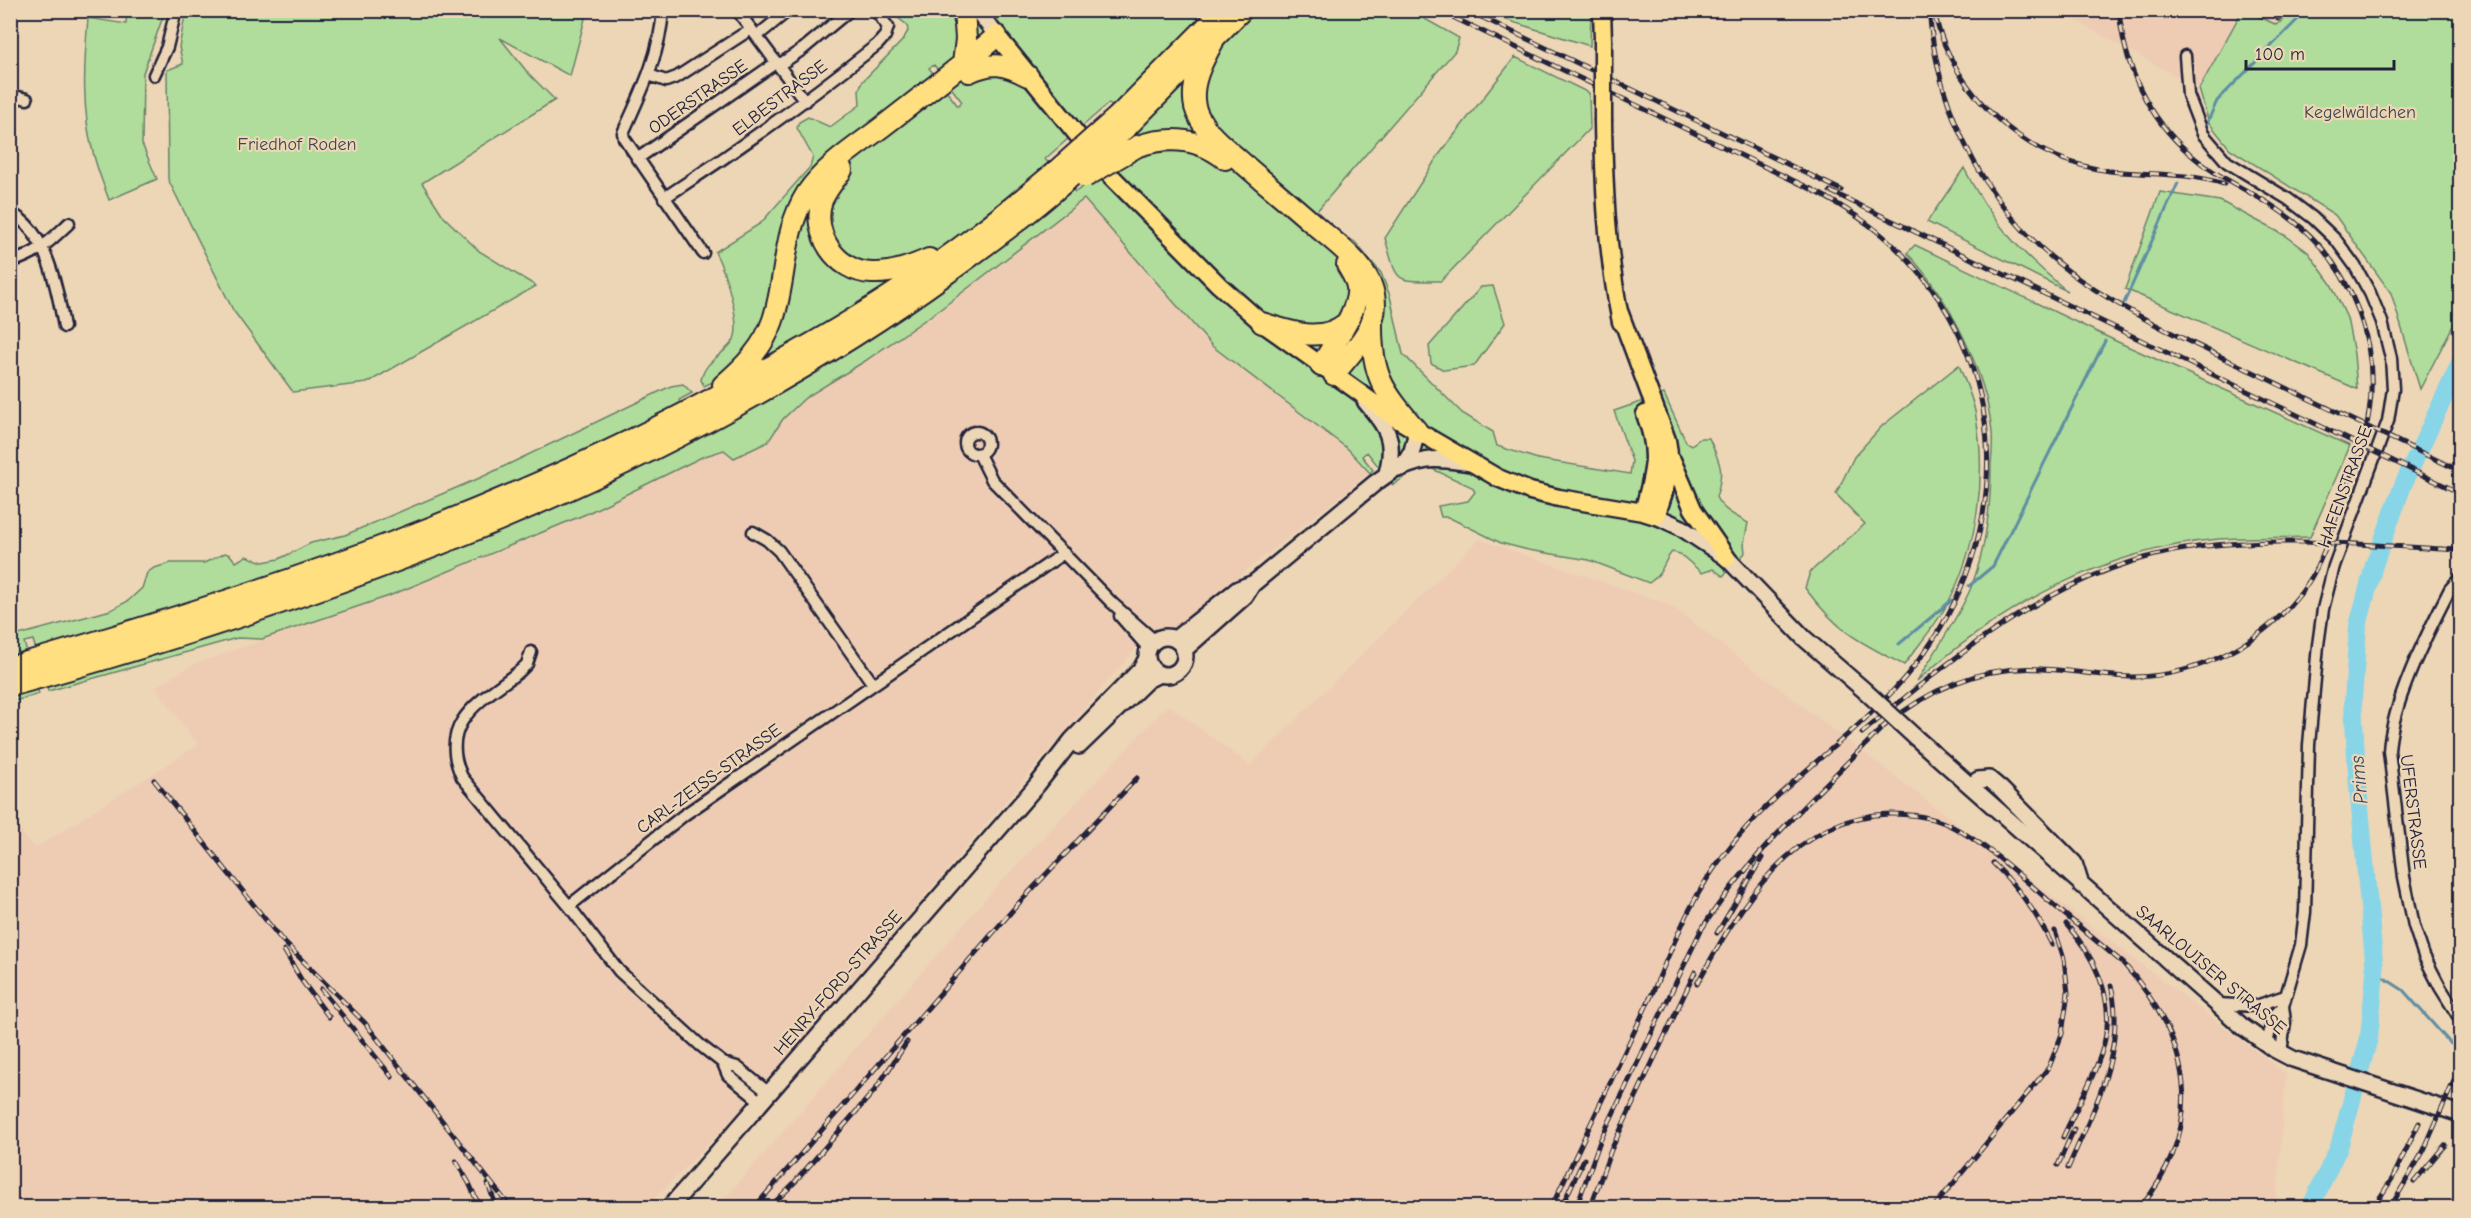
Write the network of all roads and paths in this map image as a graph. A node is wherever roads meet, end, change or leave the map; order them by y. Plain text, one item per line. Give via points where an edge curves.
1 (176, 10) edge
2 (663, 10) edge
3 (737, 10) edge
4 (789, 10) edge
5 (850, 10) edge
6 (875, 10) edge
7 (964, 10) edge
8 (977, 10) edge
9 (1223, 10) edge
10 (1242, 10) edge
11 (1602, 10) edge
12 (754, 32) junction
13 (1001, 41) junction
14 (1213, 42) junction
15 (2185, 56) dead end
16 (778, 64) junction
17 (966, 68) junction
18 (154, 75) dead end
19 (649, 75) junction
20 (1028, 76) junction
21 (10, 95) edge
22 (27, 99) dead end
23 (805, 102) junction
24 (1123, 121) junction
25 (638, 159) junction
26 (1064, 179) junction
27 (664, 198) junction
28 (10, 213) edge
29 (69, 223) dead end
30 (982, 231) junction
31 (43, 248) junction
32 (702, 253) dead end
33 (10, 262) edge
34 (1619, 311) junction
35 (1372, 320) junction
36 (1262, 323) junction
37 (1345, 324) junction
38 (64, 327) dead end
39 (1327, 370) junction
40 (1360, 394) junction
41 (724, 397) junction
42 (689, 417) junction
43 (1417, 431) junction
44 (979, 454) dead end
45 (1671, 457) junction
46 (1472, 464) junction
47 (1387, 473) junction
48 (1649, 514) junction
49 (753, 532) dead end
50 (1064, 553) junction
51 (1727, 558) junction
52 (2460, 578) edge
53 (1179, 644) junction
54 (1151, 650) junction
55 (531, 652) dead end
56 (10, 667) edge
57 (1159, 674) junction
58 (873, 684) junction
59 (10, 686) edge
60 (1037, 785) junction
61 (569, 906) junction
62 (2284, 1001) junction
63 (2217, 1004) junction
64 (2460, 1019) edge
65 (2267, 1044) junction
66 (2281, 1053) junction
67 (765, 1097) junction
68 (2460, 1114) edge
69 (669, 1208) edge

1 - 18 street via 167,47
2 - 19 street via 660,39
3 - 12 street
4 - 12 street
5 - 16 street, ODERSTRASSE
6 - 23 street, ELBESTRASSE via 888,27 885,36
7 - 17 highway
8 - 13 street
9 - 24 highway
10 - 14 highway
11 - 34 main road, bridge via 1606,220
12 - 16 street
12 - 19 street via 676,77 666,81
13 - 17 highway
13 - 20 main road
14 - 24 highway
14 - 35 highway via 1201,65 1194,92 1200,119 1218,142 1351,256 1373,292
15 - 62 street, HAFENSTRASSE via 2188,95 2203,134 2227,162 2288,199 2336,240 2370,293 2391,358 2393,389 2388,420 2334,566 2323,609 2309,745 2306,912 2301,945
16 - 23 street
16 - 25 street, ODERSTRASSE
17 - 20 highway via 1001,65
17 - 30 highway via 845,166 831,183 819,215 821,231 833,255 854,269 870,273 914,266
17 - 41 highway via 840,159 808,191 790,231 772,322 763,342
19 - 25 street via 624,133
20 - 36 main road via 1109,174
21 - 22 street
23 - 27 street, ELBESTRASSE
24 - 26 highway, bridge
25 - 27 street
26 - 30 highway
26 - 37 highway, bridge via 1153,141 1181,139 1205,147 1290,213 1347,266 1357,288
26 - 41 highway via 1043,201 918,294 852,337
27 - 32 street
28 - 31 street
29 - 31 street
30 - 41 highway via 843,325
31 - 33 street
31 - 38 street
34 - 45 main road
34 - 48 main road via 1655,452
35 - 39 highway via 1362,338
35 - 43 highway via 1373,356 1382,385
36 - 37 highway via 1317,335 1336,331
36 - 39 main road
37 - 39 highway
39 - 40 main road
40 - 43 main road
40 - 47 street via 1389,436 1391,455
41 - 42 highway
42 - 56 highway via 513,495 350,560 163,623
42 - 59 highway via 592,478 510,515 357,575
43 - 46 main road
43 - 47 street via 1406,461
44 - 50 street via 992,480
45 - 48 main road via 1670,475
45 - 51 main road via 1693,509
46 - 47 street via 1424,459
46 - 48 main road via 1530,491
47 - 53 street via 1254,582 1238,589
48 - 51 street, SAARLOUISER STRASSE via 1680,527
49 - 58 street via 779,551
50 - 54 street
50 - 58 street, CARL-ZEISS-STRASSE
51 - 63 street, SAARLOUISER STRASSE, bridge via 1804,638
52 - 64 street, UFERSTRASSE via 2450,588 2401,697 2388,751 2414,926 2424,956
53 - 54 street via 1165,638
53 - 57 street via 1185,661 1178,671
54 - 57 street via 1151,668
54 - 60 street, HENRY-FORD-STRASSE via 1141,669 1072,740
55 - 61 street via 521,670 460,721 454,755 466,784
57 - 60 street, HENRY-FORD-STRASSE
58 - 61 street, CARL-ZEISS-STRASSE via 684,815
60 - 67 street, HENRY-FORD-STRASSE
61 - 67 street via 619,971 723,1063 728,1075
62 - 63 street via 2256,1006
62 - 65 street, HAFENSTRASSE via 2273,1017
62 - 66 street, HAFENSTRASSE
63 - 65 street, SAARLOUISER STRASSE
65 - 66 street, SAARLOUISER STRASSE
66 - 68 street, SAARLOUISER STRASSE
67 - 69 street, HENRY-FORD-STRASSE

